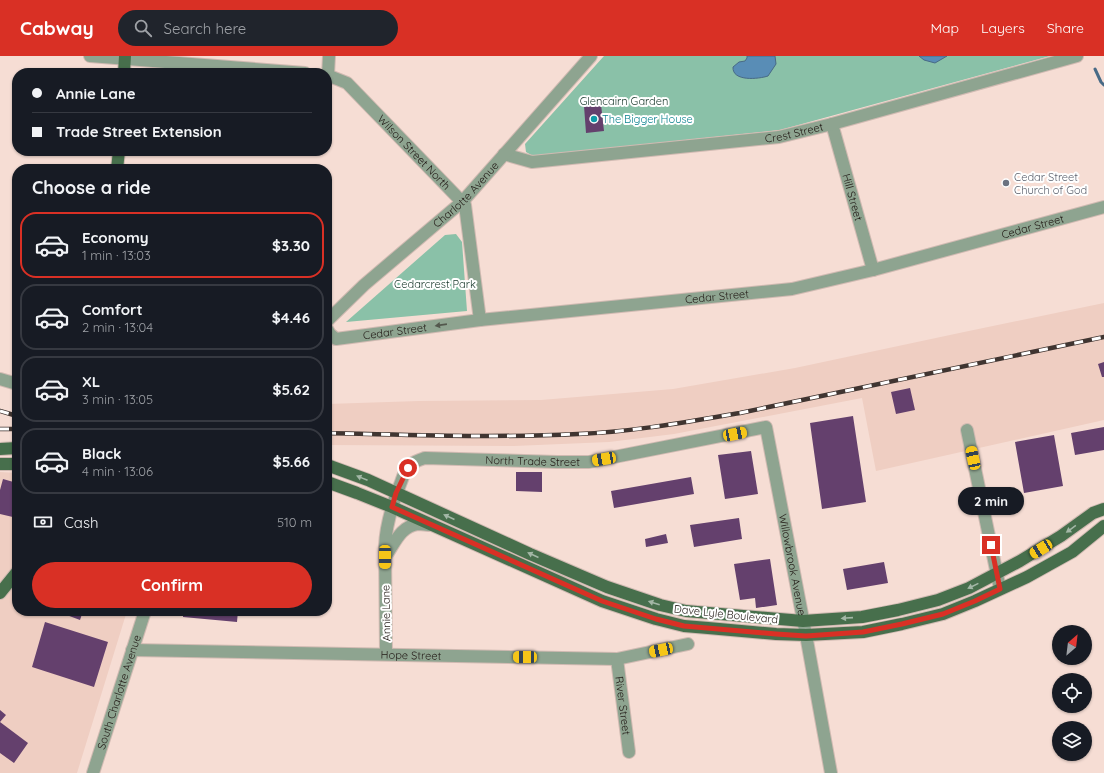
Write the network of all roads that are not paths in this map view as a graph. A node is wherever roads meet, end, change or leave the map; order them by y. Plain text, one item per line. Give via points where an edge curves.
1 (90, 56) edge
2 (329, 56) edge
3 (591, 56) edge
4 (1077, 56) edge
5 (125, 58) edge
6 (124, 68) edge
7 (245, 68) edge
8 (328, 68) edge
9 (332, 77) edge
10 (832, 124) junction
11 (504, 154) junction
12 (463, 201) junction
13 (1104, 207) edge
14 (873, 270) junction
15 (332, 316) edge
16 (480, 320) junction
17 (332, 336) edge
18 (0, 379) edge
19 (12, 383) edge
20 (766, 428) joint
21 (967, 430) dead end
22 (12, 448) edge
23 (0, 449) edge
24 (440, 459) joint
25 (0, 464) edge
26 (12, 464) edge
27 (332, 467) edge
28 (332, 484) edge
29 (396, 493) junction
30 (392, 507) junction
31 (1104, 509) edge
32 (431, 525) junction
33 (1104, 526) edge
34 (385, 557) junction
35 (996, 574) junction
36 (12, 577) edge
37 (2, 588) edge
38 (1000, 589) junction
39 (143, 616) edge
40 (803, 621) junction
41 (806, 636) junction
42 (688, 644) dead end
43 (132, 650) junction
44 (386, 654) junction
45 (617, 659) junction
46 (629, 752) dead end
47 (93, 773) edge
48 (831, 773) edge

1 - 5 street
2 - 8 street
3 - 11 street, Charlotte Avenue
4 - 10 street, Crest Street
5 - 6 main road
5 - 7 street
9 - 12 street, Wilson Street North via 348,83
10 - 11 street, Crest Street via 779,136 532,162
10 - 14 street, Hill Street
11 - 12 street, Charlotte Avenue
12 - 15 street, Charlotte Avenue via 364,285
12 - 16 street
13 - 14 street, Cedar Street
14 - 16 street, Cedar Street via 792,289
16 -> 17 street, Cedar Street via 336,340
18 - 19 street
20 - 24 street, North Trade Street via 589,462
20 - 40 street, Willowbrook Avenue
21 - 35 street
22 - 23 main road
24 - 29 street, Annie Lane via 425,458 410,465
25 - 26 main road
29 -> 27 main road, Dave Lyle Boulevard
28 - 30 main road, Dave Lyle Boulevard
29 - 30 street, Annie Lane
40 -> 29 main road, Dave Lyle Boulevard via 686,611 660,605 607,587
30 - 32 main road, Dave Lyle Boulevard
30 - 34 street, Annie Lane via 386,531
31 -> 35 main road, Dave Lyle Boulevard via 1093,513 1020,562
32 - 34 street via 418,524 406,528
32 - 41 main road, Dave Lyle Boulevard via 602,601 656,619 700,628
33 - 38 main road, Dave Lyle Boulevard via 1072,552
34 - 44 street, Annie Lane
35 - 38 street
35 -> 40 main road, Dave Lyle Boulevard via 938,600 898,610 862,617
36 - 37 main road
38 - 41 main road, Dave Lyle Boulevard via 943,614 902,624 863,632
39 - 43 street, South Charlotte Avenue
40 - 41 street, Willowbrook Avenue
41 - 48 street, Willowbrook Avenue
42 - 45 street, Hope Street
43 - 44 street, Hope Street
43 - 47 street, South Charlotte Avenue
44 - 45 street, Hope Street
45 - 46 street, River Street

